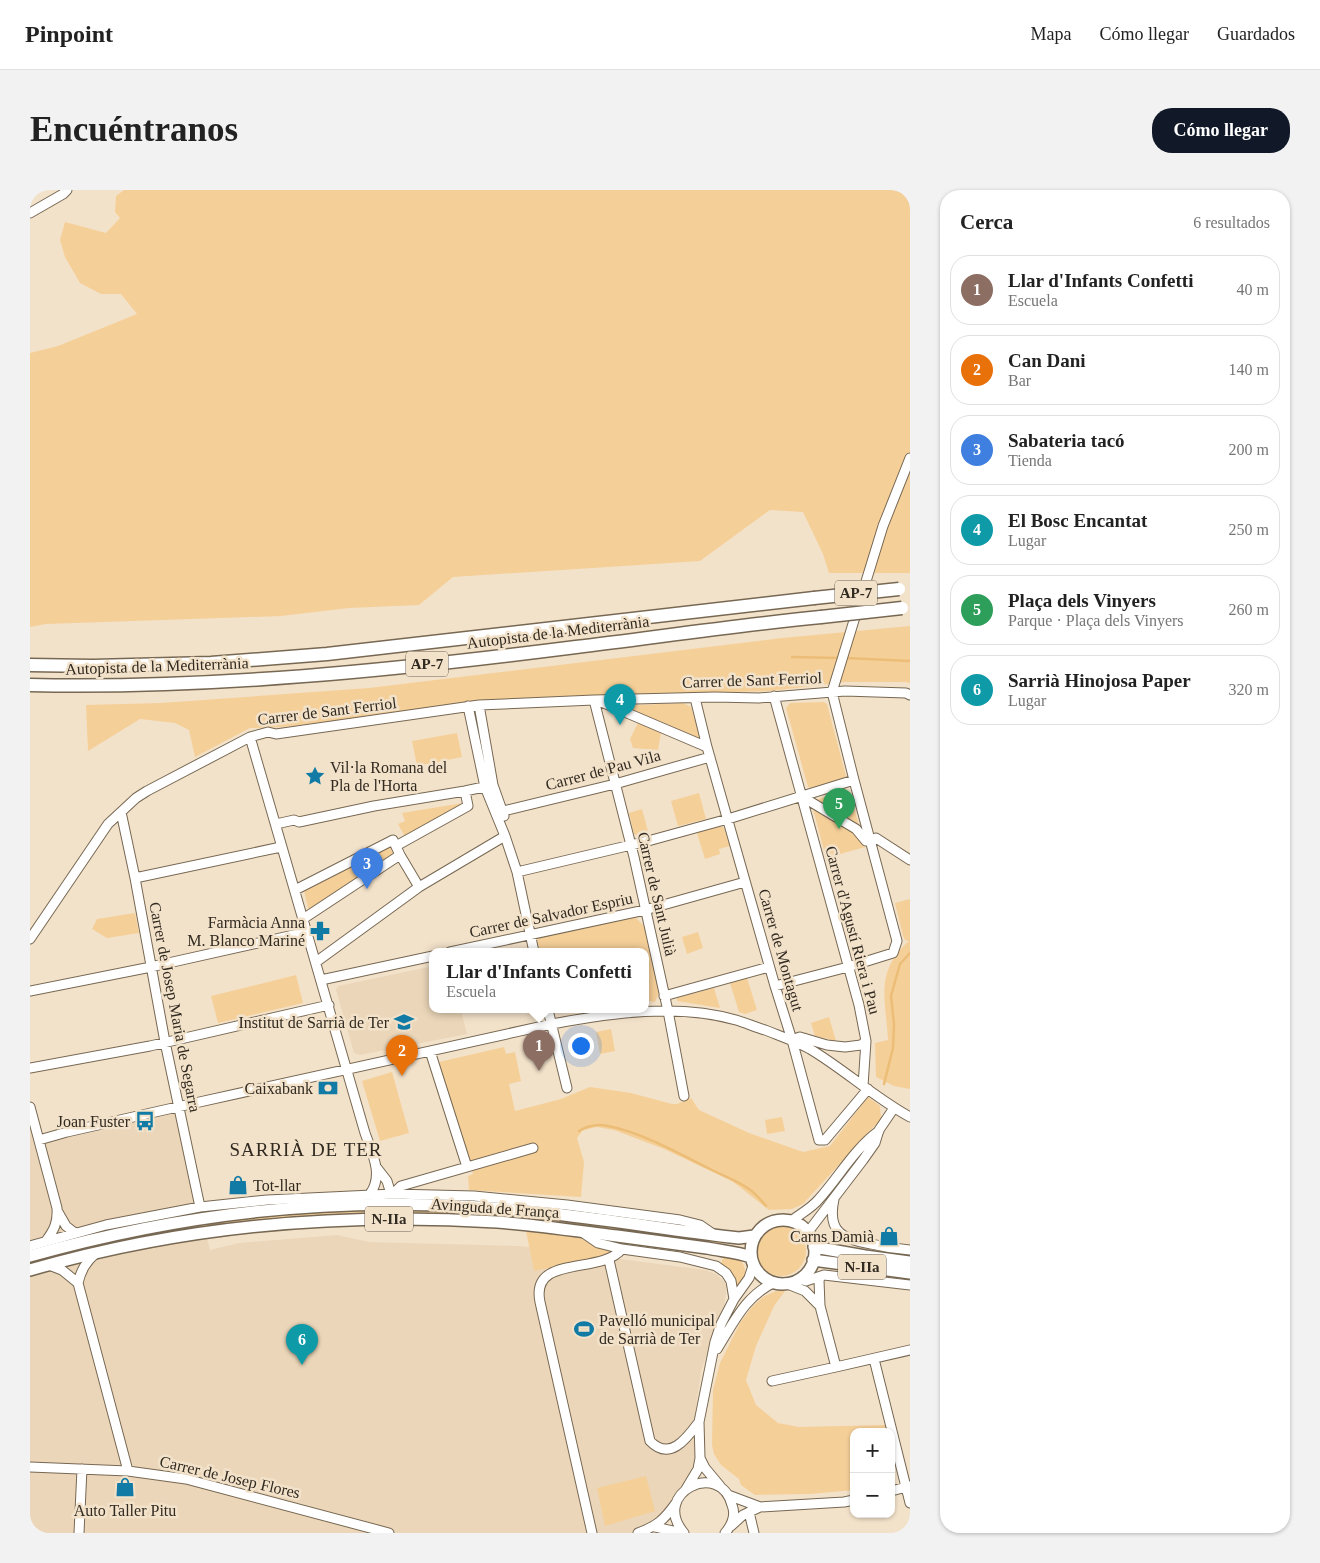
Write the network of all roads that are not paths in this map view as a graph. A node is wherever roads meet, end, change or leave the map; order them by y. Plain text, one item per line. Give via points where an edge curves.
1 (66, 190) edge
2 (30, 213) edge
3 (910, 458) edge
4 (904, 588) edge
5 (906, 608) edge
6 (30, 665) edge
7 (30, 684) edge
8 (832, 692) junction
9 (910, 695) edge
10 (774, 696) junction
11 (695, 698) junction
12 (594, 700) junction
13 (468, 706) junction
14 (479, 706) junction
15 (250, 737) junction
16 (706, 747) junction
17 (710, 757) junction
18 (854, 780) junction
19 (615, 784) junction
20 (489, 786) junction
21 (465, 791) junction
22 (802, 796) junction
23 (503, 811) junction
24 (121, 812) junction
25 (728, 819) junction
26 (276, 824) junction
27 (505, 836) junction
28 (870, 840) junction
29 (631, 845) junction
30 (281, 847) junction
31 (398, 851) junction
32 (910, 860) edge
33 (517, 872) junction
34 (135, 878) junction
35 (745, 882) junction
36 (419, 887) junction
37 (295, 890) junction
38 (645, 910) junction
39 (303, 919) junction
40 (307, 932) junction
41 (530, 934) junction
42 (30, 939) edge
43 (468, 948) edge
44 (533, 948) edge
45 (429, 957) edge
46 (316, 962) junction
47 (151, 966) junction
48 (770, 967) junction
49 (848, 967) junction
50 (321, 980) junction
51 (775, 986) junction
52 (30, 991) edge
53 (664, 996) junction
54 (329, 1005) junction
55 (649, 1011) edge
56 (668, 1011) junction
57 (549, 1013) edge
58 (622, 1013) edge
59 (552, 1024) junction
60 (792, 1040) junction
61 (866, 1041) junction
62 (165, 1042) junction
63 (430, 1051) junction
64 (30, 1068) edge
65 (348, 1070) junction
66 (865, 1087) junction
67 (568, 1088) dead end
68 (684, 1096) dead end
69 (30, 1107) edge
70 (179, 1107) junction
71 (894, 1108) junction
72 (910, 1117) edge
73 (879, 1130) junction
74 (39, 1140) junction
75 (533, 1148) dead end
76 (466, 1167) junction
77 (377, 1168) junction
78 (370, 1194) junction
79 (392, 1194) junction
80 (834, 1199) junction
81 (200, 1207) junction
82 (57, 1209) junction
83 (791, 1221) junction
84 (582, 1232) junction
85 (808, 1232) junction
86 (75, 1233) junction
87 (715, 1235) junction
88 (754, 1236) junction
89 (46, 1241) junction
90 (30, 1246) edge
91 (814, 1247) junction
92 (622, 1249) junction
93 (710, 1249) junction
94 (910, 1250) edge
95 (96, 1253) junction
96 (30, 1256) edge
97 (680, 1257) junction
98 (609, 1260) junction
99 (752, 1260) junction
100 (813, 1260) junction
101 (910, 1262) edge
102 (49, 1265) junction
103 (30, 1270) edge
104 (910, 1273) edge
105 (821, 1276) junction
106 (800, 1279) junction
107 (78, 1283) junction
108 (780, 1283) junction
109 (910, 1285) edge
110 (734, 1300) junction
111 (820, 1306) junction
112 (910, 1350) edge
113 (714, 1354) junction
114 (874, 1359) junction
115 (836, 1366) junction
116 (772, 1381) dead end
117 (699, 1422) junction
118 (700, 1458) junction
119 (30, 1467) edge
120 (82, 1469) junction
121 (128, 1471) junction
122 (908, 1486) edge
123 (686, 1489) junction
124 (895, 1490) edge
125 (726, 1492) junction
126 (850, 1501) edge
127 (676, 1503) junction
128 (910, 1503) edge
129 (760, 1508) junction
130 (749, 1512) junction
131 (655, 1527) junction
132 (727, 1531) edge
133 (79, 1533) edge
134 (389, 1533) edge
135 (592, 1533) edge
136 (638, 1533) edge
137 (683, 1533) edge
138 (754, 1533) edge

1 - 2 street
3 - 8 street via 884,526
4 - 6 highway, Autopista de la Mediterrània / AP-7, bridge via 327,654 212,664
5 - 7 highway, Autopista de la Mediterrània / AP-7, bridge via 334,674 100,686
8 - 9 street, Carrer de Sant Ferriol
8 - 10 street, Carrer de Sant Ferriol
8 - 18 street
10 - 11 street, Carrer de Sant Ferriol
10 - 22 street, Carrer d'Agustí Riera i Pau
11 - 12 street, Carrer de Sant Ferriol
11 - 16 street, Carrer de Montagut
12 - 14 street, Carrer de Sant Ferriol
12 - 16 street, Carrer de Sant Ferriol
12 - 19 street, Carrer de Sant Julià
13 - 14 street, Carrer de Sant Ferriol
13 - 15 street, Carrer de Sant Ferriol
13 - 20 street
14 - 20 street
15 - 24 street, Carrer de Sant Ferriol via 147,791
15 - 26 street
16 - 17 street, Carrer de Montagut
17 - 19 street, Carrer de Pau Vila
17 - 25 street, Carrer de Montagut
18 - 22 street
18 - 28 street
19 - 23 street, Carrer de Pau Vila
19 - 29 street, Carrer de Sant Julià
20 - 21 street
20 - 23 street
20 - 27 street
21 - 26 street
21 - 31 street via 468,806
22 - 25 street
22 - 28 street via 856,829 866,841
22 - 49 street, Carrer d'Agustí Riera i Pau
23 - 27 street
24 - 34 street, Carrer de Josep Maria de Segarra
24 - 42 street, Carrer de Sant Ferriol via 108,824
25 - 29 street
25 - 35 street, Carrer de Montagut
26 - 30 street
27 - 33 street
27 - 36 street
28 - 32 street via 876,838
28 - 49 street via 897,941 893,953
29 - 33 street
29 - 38 street, Carrer de Sant Julià
30 - 34 street
30 - 37 street
31 - 36 street
31 - 37 street via 393,840
31 - 39 street
33 - 41 street
34 - 47 street, Carrer de Josep Maria de Segarra
35 - 38 street, Carrer de Salvador Espriu
35 - 48 street, Carrer de Montagut
36 - 46 street
37 - 39 street
38 - 41 street, Carrer de Salvador Espriu
38 - 53 street, Carrer de Sant Julià
39 - 40 street
40 - 46 street
40 - 47 street
41 - 43 street, Carrer de Salvador Espriu
41 - 44 street
45 - 50 street
46 - 50 street
47 - 52 street
47 - 62 street, Carrer de Josep Maria de Segarra
48 - 51 street, Carrer de Montagut
48 - 53 street
49 - 51 street
49 - 61 street, Carrer d'Agustí Riera i Pau
50 - 54 street
51 - 60 street, Carrer de Montagut
53 - 56 street, Carrer de Sant Julià
54 - 62 street
54 - 65 street
55 - 56 street
56 - 60 street via 735,1020
56 - 68 street, Carrer de Sant Julià
57 - 59 street
58 - 59 street
59 - 63 street
59 - 67 street
60 - 61 street via 800,1037 845,1047
60 - 66 street
60 - 66 street, Carrer de Montagut via 819,1140 825,1140
61 - 66 street, Carrer d'Agustí Riera i Pau
62 - 64 street
62 - 70 street, Carrer de Josep Maria de Segarra
63 - 65 street
63 - 76 street
65 - 70 street
65 - 77 street
66 - 71 street
69 - 74 street
70 - 74 street
70 - 81 street, Carrer de Josep Maria de Segarra
71 - 72 street
71 - 73 street
73 - 80 street via 875,1143
73 - 83 street via 844,1166 818,1201
74 - 82 street
75 - 76 street
76 - 79 street via 401,1186
77 - 78 street via 376,1187
77 - 79 street
78 - 79 street, Avinguda de França
78 - 81 street, Avinguda de França
79 - 87 street, Avinguda de França via 474,1196 576,1206 680,1220 700,1225
80 - 85 street
80 - 94 street via 834,1225 846,1239
81 - 86 street, Avinguda de França
82 - 86 street via 66,1226
82 - 89 street via 58,1220
83 - 85 main road
83 - 88 main road via 770,1222
84 - 92 street via 598,1243
84 - 93 main road, Avinguda de França / N-IIa
84 - 95 main road, Avinguda de França / N-IIa via 432,1219 337,1220 235,1228
85 - 91 main road, N-IIa
86 - 89 street, Avinguda de França
87 - 88 main road, Avinguda de França / N-IIa
87 - 96 main road, Avinguda de França / N-IIa via 494,1208 387,1204 329,1206 183,1221
88 - 99 main road
89 - 90 street, Avinguda de França
91 - 100 main road, N-IIa
91 - 101 main road, N-IIa
92 - 97 street
92 - 98 street
93 - 97 street
93 - 99 main road, Avinguda de França / N-IIa via 740,1253
95 - 102 main road, Avinguda de França / N-IIa
95 - 107 street via 86,1263
97 - 110 street via 716,1266 726,1273
98 - 117 street via 650,1441 662,1448 676,1447
98 - 135 street via 552,1272 538,1287
99 - 108 main road, N-IIa via 761,1275
99 - 110 street via 749,1278
100 - 104 main road, N-IIa
100 - 106 main road, N-IIa
102 - 103 main road, Avinguda de França / N-IIa
102 - 107 street via 62,1270
105 - 106 street via 806,1281
105 - 109 street
105 - 111 street
106 - 108 main road
107 - 121 street
108 - 111 street via 805,1291
108 - 113 street via 754,1295
110 - 113 street via 721,1324
111 - 115 street
112 - 114 street
113 - 117 street
114 - 115 street
114 - 122 street
115 - 116 street
117 - 118 street
118 - 123 street via 698,1470
118 - 125 street
119 - 120 street, Carrer de Josep Flores
120 - 121 street, Carrer de Josep Flores
120 - 133 street
121 - 134 street, Carrer de Josep Flores via 186,1479
122 - 124 street
122 - 128 street
123 - 125 street via 702,1482 711,1483
123 - 127 street
125 - 129 street
125 - 132 street via 734,1508
126 - 129 street
127 - 131 street
127 - 137 street via 676,1520
129 - 130 street
130 - 132 street
130 - 138 street
131 - 136 street
131 - 137 street

